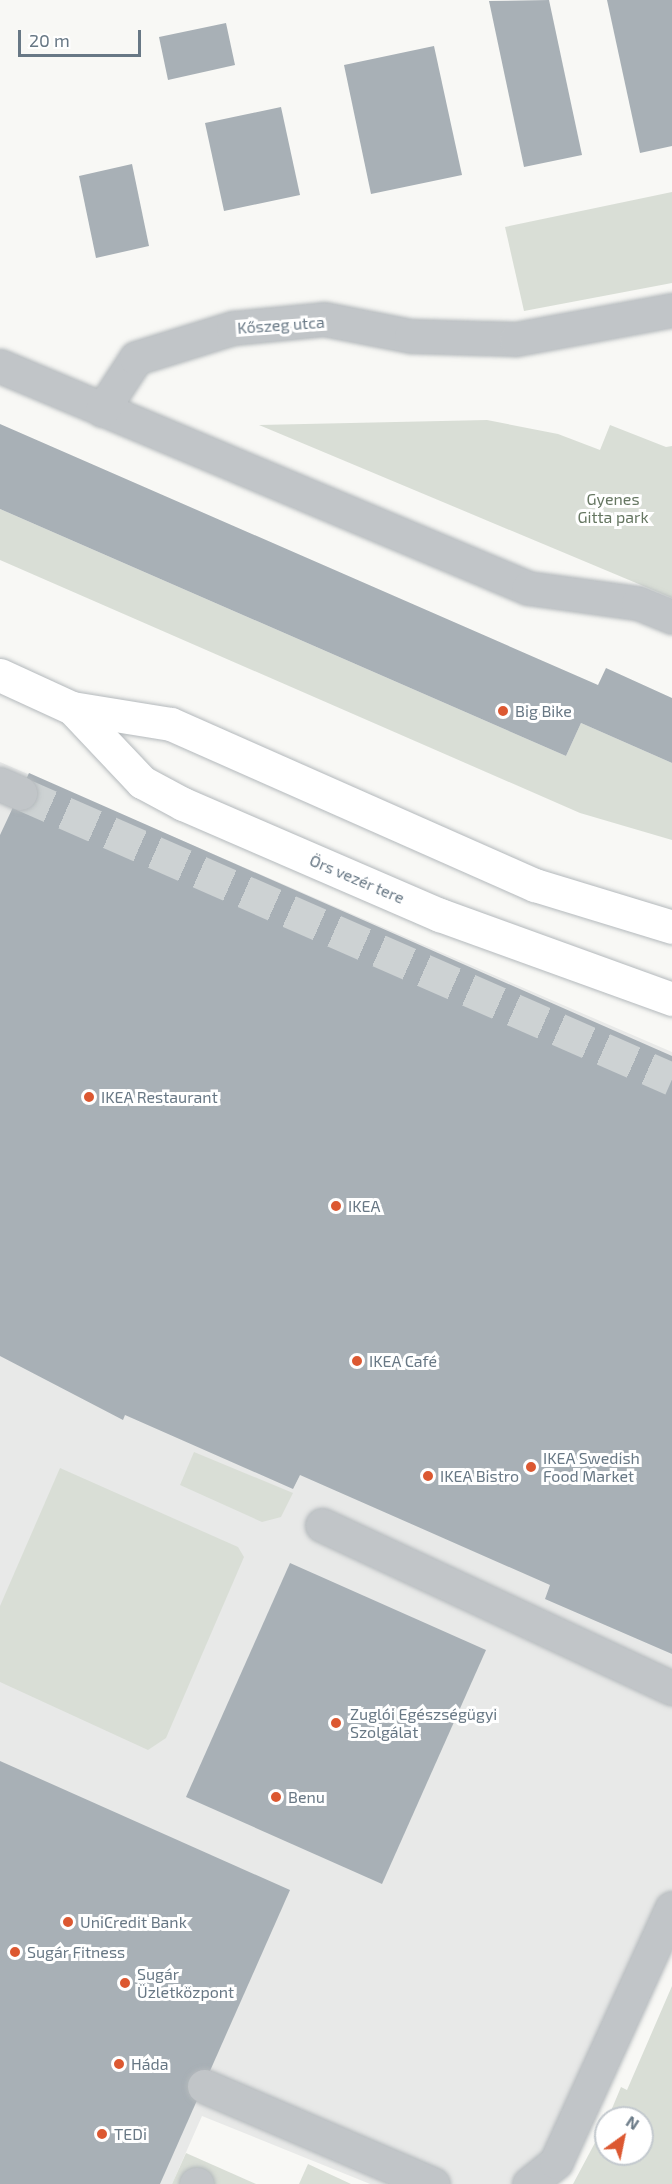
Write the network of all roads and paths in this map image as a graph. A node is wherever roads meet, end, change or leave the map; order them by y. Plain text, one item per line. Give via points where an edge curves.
1 (672, 310) edge
2 (0, 366) edge
3 (102, 410) junction
4 (672, 617) edge
5 (0, 675) edge
6 (72, 708) junction
7 (672, 927) edge
8 (672, 999) edge
9 (322, 1525) dead end
10 (672, 1688) edge
11 (672, 1908) edge
12 (204, 2086) dead end
13 (434, 2184) edge
14 (529, 2184) edge

1 - 3 street, Kőszeg utca via 516,339 411,336 324,319 233,328 136,358
2 - 3 street
3 - 4 street via 528,588 638,603
5 - 6 main road, Örs vezér tere
6 - 7 main road, Örs vezér tere via 171,724 535,885
6 - 8 main road, Örs vezér tere via 142,782 183,804 440,915
9 - 10 street
11 - 14 street via 556,2162
12 - 13 street

